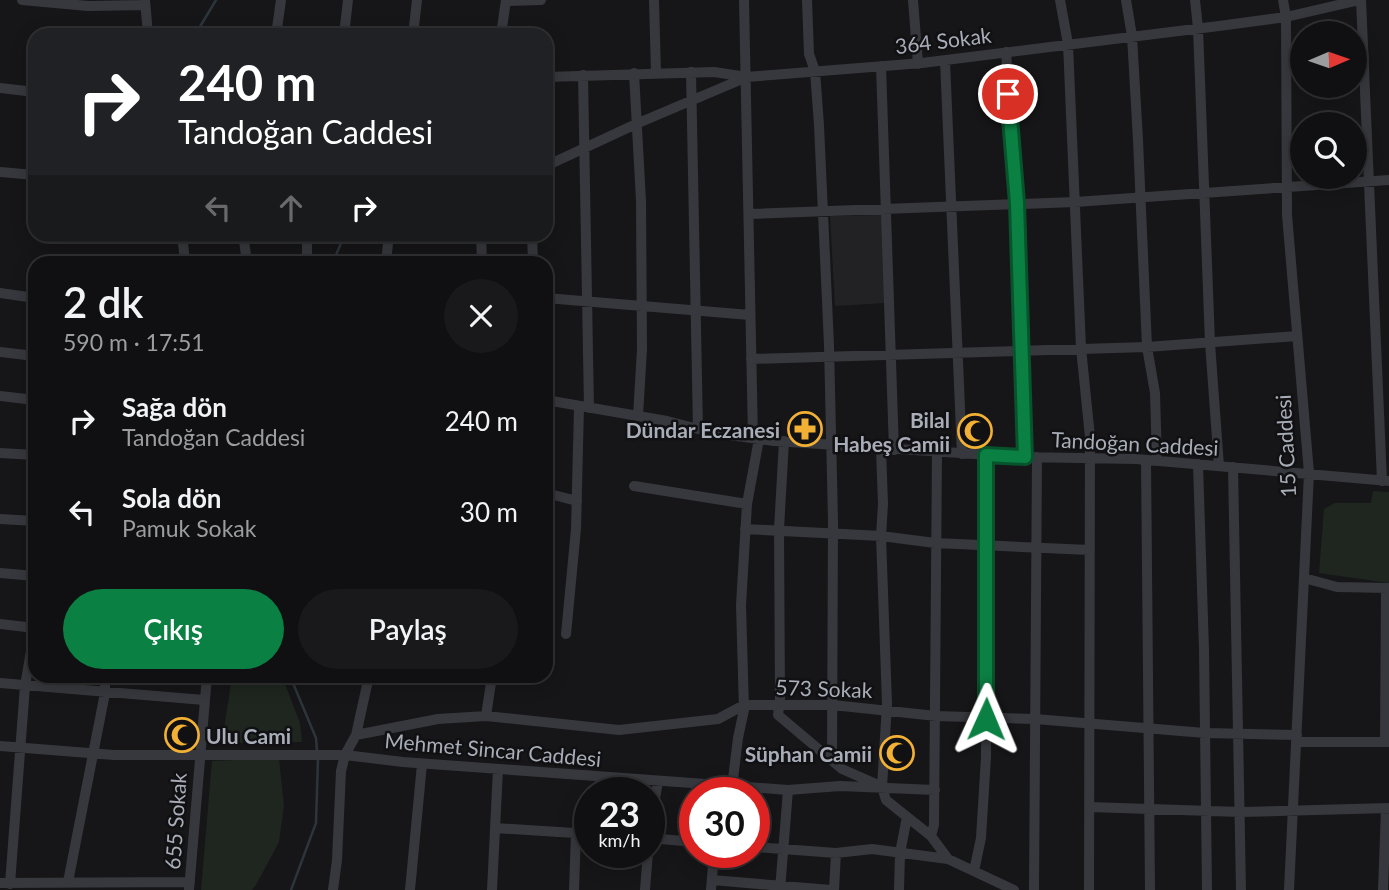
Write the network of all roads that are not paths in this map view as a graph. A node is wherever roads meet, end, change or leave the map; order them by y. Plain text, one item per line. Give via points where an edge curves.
1 (22, 0) edge
2 (281, 0) edge
3 (348, 0) edge
4 (418, 0) edge
5 (541, 0) edge
6 (654, 0) edge
7 (744, 0) edge
8 (807, 0) edge
9 (913, 0) edge
10 (1060, 0) edge
11 (1126, 0) edge
12 (1195, 0) edge
13 (1283, 0) edge
14 (1361, 0) edge
15 (506, 1) edge
16 (145, 2) edge
17 (1286, 17) junction
18 (147, 28) edge
19 (277, 28) edge
20 (345, 28) edge
21 (414, 28) edge
22 (502, 28) edge
23 (1198, 28) junction
24 (1132, 36) junction
25 (1068, 44) junction
26 (1006, 52) junction
27 (944, 61) junction
28 (918, 64) junction
29 (881, 66) junction
30 (815, 71) junction
31 (691, 72) junction
32 (634, 73) junction
33 (656, 73) junction
34 (583, 75) junction
35 (553, 77) edge
36 (747, 77) junction
37 (0, 88) edge
38 (28, 91) edge
39 (691, 102) junction
40 (636, 124) junction
41 (585, 148) junction
42 (553, 163) edge
43 (0, 172) edge
44 (28, 174) edge
45 (1389, 180) edge
46 (1371, 182) junction
47 (1287, 189) junction
48 (1204, 192) junction
49 (1139, 198) junction
50 (1075, 202) junction
51 (1017, 203) junction
52 (951, 207) junction
53 (887, 208) junction
54 (822, 211) junction
55 (749, 214) junction
56 (0, 293) edge
57 (28, 297) edge
58 (553, 298) edge
59 (588, 301) junction
60 (641, 306) junction
61 (697, 312) junction
62 (750, 315) junction
63 (1297, 336) junction
64 (1210, 343) junction
65 (1147, 347) junction
66 (1081, 348) junction
67 (1022, 350) junction
68 (0, 352) edge
69 (957, 352) junction
70 (28, 355) edge
71 (893, 355) junction
72 (829, 358) junction
73 (751, 359) junction
74 (0, 396) edge
75 (28, 399) edge
76 (553, 401) edge
77 (584, 408) junction
78 (638, 416) junction
79 (698, 429) junction
80 (756, 438) junction
81 (784, 441) junction
82 (832, 446) junction
83 (881, 449) junction
84 (894, 450) junction
85 (937, 452) junction
86 (0, 453) edge
87 (962, 454) junction
88 (28, 455) edge
89 (986, 455) junction
90 (1031, 457) junction
91 (1089, 458) junction
92 (1151, 460) junction
93 (1198, 464) junction
94 (1219, 466) junction
95 (1233, 467) junction
96 (1309, 473) junction
97 (1386, 481) edge
98 (634, 486) dead end
99 (553, 495) edge
100 (577, 501) junction
101 (747, 504) junction
102 (0, 520) edge
103 (28, 522) edge
104 (745, 529) junction
105 (779, 529) junction
106 (832, 533) junction
107 (881, 536) junction
108 (935, 543) junction
109 (985, 544) junction
110 (1036, 548) junction
111 (1090, 550) junction
112 (0, 573) edge
113 (28, 575) edge
114 (1304, 578) junction
115 (1388, 588) edge
116 (0, 624) edge
117 (28, 627) edge
118 (566, 634) dead end
119 (28, 669) edge
120 (0, 683) edge
121 (105, 683) edge
122 (206, 683) edge
123 (367, 683) edge
124 (491, 683) edge
125 (25, 686) junction
126 (105, 694) junction
127 (204, 700) junction
128 (744, 705) junction
129 (779, 705) junction
130 (833, 705) junction
131 (886, 710) junction
132 (486, 716) junction
133 (936, 716) junction
134 (986, 719) junction
135 (1035, 719) junction
136 (1090, 723) junction
137 (1149, 727) junction
138 (1205, 733) junction
139 (1239, 734) junction
140 (356, 735) junction
141 (1296, 738) junction
142 (1387, 741) edge
143 (0, 746) edge
144 (21, 748) junction
145 (93, 754) junction
146 (345, 755) junction
147 (199, 756) junction
148 (832, 761) junction
149 (422, 764) junction
150 (498, 769) junction
151 (605, 777) edge
152 (734, 777) edge
153 (882, 787) junction
154 (770, 789) edge
155 (788, 790) junction
156 (934, 790) junction
157 (1089, 807) junction
158 (1388, 808) edge
159 (1148, 810) junction
160 (1293, 811) junction
161 (1206, 812) junction
162 (1241, 812) junction
163 (907, 817) junction
164 (495, 828) junction
165 (574, 833) edge
166 (931, 836) junction
167 (770, 848) edge
168 (782, 848) junction
169 (836, 853) junction
170 (900, 853) junction
171 (948, 859) junction
172 (575, 868) edge
173 (647, 868) edge
174 (974, 871) junction
175 (68, 882) junction
176 (5, 883) edge
177 (712, 885) edge
178 (85, 886) edge
179 (190, 886) edge
180 (780, 888) edge
181 (332, 890) edge
182 (410, 890) edge
183 (492, 890) edge
184 (574, 890) edge
185 (645, 890) edge
186 (832, 890) edge
187 (899, 890) edge
188 (1014, 890) edge
189 (1034, 890) edge
190 (1089, 890) edge
191 (1150, 890) edge
192 (1207, 890) edge
193 (1241, 890) edge
194 (1289, 890) edge
195 (1383, 890) edge

1 - 16 street via 88,6
2 - 19 street
3 - 20 street
4 - 21 street
5 - 15 street
6 - 33 street
7 - 36 street
8 - 30 street via 809,54
9 - 28 street
10 - 25 street
11 - 24 street
12 - 23 street
13 - 17 street, 15 Caddesi
14 - 17 street, 364 Sokak
14 - 46 street
15 - 22 street
16 - 18 street
17 - 23 street, 364 Sokak
17 - 47 street, 15 Caddesi
23 - 24 street, 364 Sokak
23 - 48 street
24 - 25 street, 364 Sokak
24 - 49 street
25 - 26 street, 364 Sokak
25 - 50 street
26 - 27 street, 364 Sokak
26 - 51 street
27 - 28 street, 364 Sokak
27 - 52 street
28 - 29 street, 364 Sokak
29 - 30 street, 364 Sokak
29 - 53 street
30 - 36 street, 364 Sokak
30 - 54 street
31 - 33 street
31 - 36 street
31 - 39 street
32 - 33 street
32 - 34 street
32 - 40 street
34 - 35 street
34 - 41 street
36 - 39 street, 364 Sokak
36 - 55 street
37 - 38 street
39 - 40 street, 364 Sokak
39 - 61 street
40 - 41 street, 364 Sokak
40 - 60 street
41 - 42 street, 364 Sokak
41 - 59 street
43 - 44 street
45 - 46 street
46 - 47 street
46 - 97 street
47 - 48 street
47 - 63 street, 15 Caddesi
48 - 49 street
48 - 64 street
49 - 50 street
49 - 65 street
50 - 51 street
50 - 66 street
51 - 52 street
51 - 67 street
52 - 53 street
52 - 69 street
53 - 54 street
53 - 71 street
54 - 55 street
54 - 72 street
55 - 62 street
56 - 57 street
58 - 59 street
59 - 60 street
59 - 77 street
60 - 61 street
60 - 78 street
61 - 62 street
61 - 79 street
62 - 73 street
63 - 64 street
63 - 96 street, 15 Caddesi
64 - 65 street
64 - 94 street
65 - 66 street
65 - 92 street via 1155,393
66 - 67 street
66 - 91 street
67 - 69 street
67 - 90 street
68 - 70 street
69 - 71 street
69 - 87 street
71 - 72 street
71 - 84 street
72 - 73 street
72 - 82 street
73 - 80 street
74 - 75 street
76 - 77 street, Tandoğan Caddesi
77 - 78 street, Tandoğan Caddesi
77 - 100 street
78 - 79 street, Tandoğan Caddesi
79 - 80 street, Tandoğan Caddesi
80 - 81 street, Tandoğan Caddesi
80 - 101 street
81 - 82 street, Tandoğan Caddesi
81 - 105 street
82 - 83 street, Tandoğan Caddesi
82 - 106 street
83 - 84 street, Tandoğan Caddesi
83 - 107 street
84 - 85 street, Tandoğan Caddesi
85 - 87 street, Tandoğan Caddesi
85 - 108 street
86 - 88 street
87 - 89 street, Tandoğan Caddesi
89 - 90 street, Tandoğan Caddesi
89 - 109 street
90 - 91 street, Tandoğan Caddesi
90 - 110 street
91 - 92 street, Tandoğan Caddesi
91 - 111 street
92 - 93 street, Tandoğan Caddesi
92 - 137 street
93 - 94 street, Tandoğan Caddesi
93 - 138 street
94 - 95 street, Tandoğan Caddesi
95 - 96 street, Tandoğan Caddesi
95 - 139 street
96 - 97 street, Tandoğan Caddesi
96 - 114 street, 15 Caddesi
98 - 101 street
99 - 100 street
100 - 118 street
101 - 104 street
102 - 103 street
104 - 105 street
104 - 128 street via 741,605
105 - 106 street
105 - 129 street
106 - 107 street
106 - 130 street
107 - 108 street
107 - 131 street
108 - 109 street
108 - 133 street
109 - 110 street
109 - 134 street
110 - 111 street
110 - 135 street
111 - 136 street
112 - 113 street
114 - 115 street via 1337,587
114 - 141 street, 15 Caddesi
115 - 142 street
116 - 117 street
119 - 125 street
120 - 125 street
121 - 126 street
122 - 127 street, 655 Sokak
123 - 140 street
124 - 132 street
125 - 126 street
125 - 144 street
126 - 127 street
126 - 145 street
127 - 147 street, 655 Sokak
128 - 129 street, 573 Sokak
128 - 132 street, 573 Sokak via 718,719 619,730
128 - 152 street
129 - 130 street, 573 Sokak
129 - 148 street via 778,715
130 - 131 street, 573 Sokak
130 - 148 street
131 - 133 street, 573 Sokak
131 - 153 street
132 - 140 street, 573 Sokak via 438,719
133 - 134 street, 573 Sokak
133 - 156 street
134 - 135 street, 573 Sokak
134 - 174 street via 981,838
135 - 136 street, 573 Sokak
135 - 189 street
136 - 137 street, 573 Sokak
136 - 157 street
137 - 138 street, 573 Sokak
137 - 159 street
138 - 139 street, 573 Sokak
138 - 161 street
139 - 141 street, 573 Sokak
139 - 162 street
140 - 146 street
141 - 142 street, 573 Sokak
141 - 160 street, 15 Caddesi
143 - 144 street, Mehmet Sincar Caddesi
144 - 145 street, Mehmet Sincar Caddesi
144 - 176 street
145 - 147 street, Mehmet Sincar Caddesi
145 - 175 street
146 - 147 street, Mehmet Sincar Caddesi
146 - 149 street, Mehmet Sincar Caddesi
146 - 181 street
147 - 179 street, 655 Sokak
148 - 153 street
149 - 150 street, Mehmet Sincar Caddesi
149 - 182 street
150 - 151 street, Mehmet Sincar Caddesi
150 - 164 street
153 - 155 street, Mehmet Sincar Caddesi
153 - 156 street, Mehmet Sincar Caddesi
153 - 163 street via 886,800
154 - 155 street, Mehmet Sincar Caddesi
155 - 168 street
156 - 166 street
157 - 159 street
157 - 190 street
158 - 160 street
158 - 195 street
159 - 161 street
159 - 191 street
160 - 162 street
160 - 194 street, 15 Caddesi
161 - 162 street
161 - 192 street
162 - 193 street
163 - 166 street
163 - 170 street
164 - 165 street
164 - 183 street
166 - 171 street
167 - 168 street
168 - 169 street
168 - 180 street
169 - 170 street via 872,849
169 - 186 street
170 - 171 street
170 - 187 street
171 - 174 street
172 - 184 street
173 - 185 street
174 - 188 street
175 - 176 street
175 - 178 street
177 - 180 street
178 - 179 street
180 - 186 street

